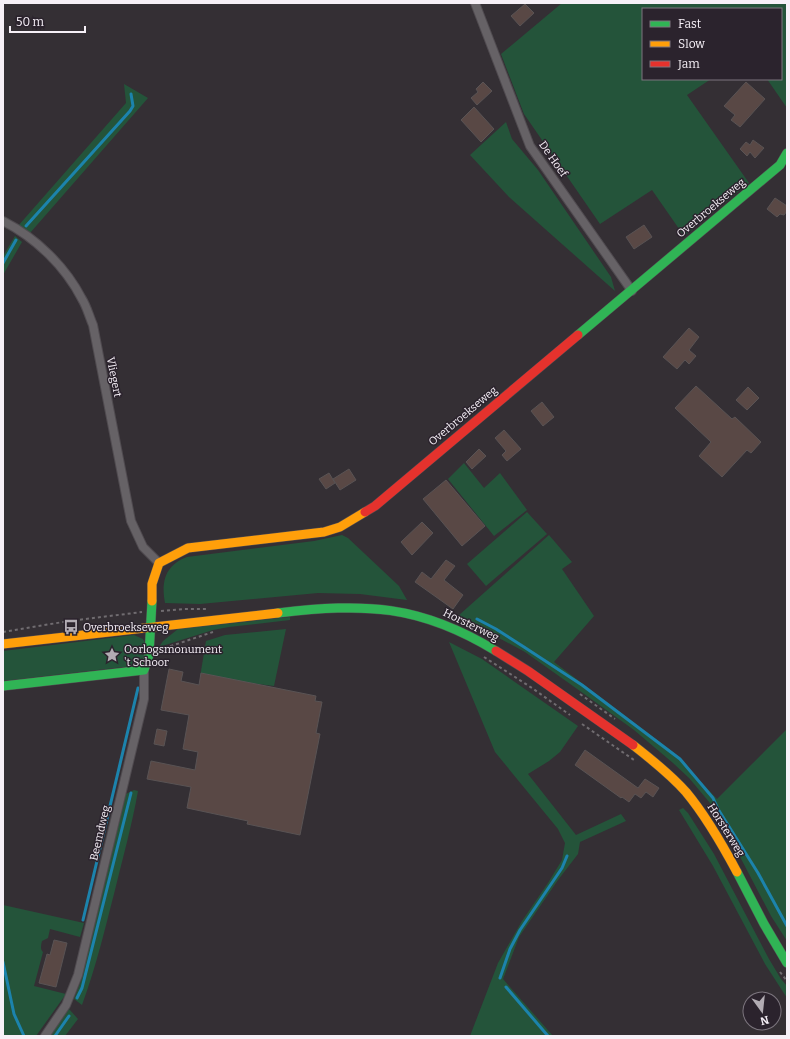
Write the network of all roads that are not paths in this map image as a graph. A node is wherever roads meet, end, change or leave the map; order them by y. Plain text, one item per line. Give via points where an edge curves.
1 (476, 3) edge
2 (787, 153) edge
3 (3, 221) edge
4 (632, 291) junction
5 (159, 563) junction
6 (151, 628) junction
7 (3, 644) edge
8 (144, 670) junction
9 (3, 686) edge
10 (787, 963) edge
11 (45, 1036) edge

1 - 4 street, De Hoef via 530,146
2 - 4 street, Overbroekseweg via 780,165
3 - 5 street, Vliegert via 42,247 67,275 82,299 93,325 131,521 143,547
4 - 5 street, Overbroekseweg via 375,506 352,521 324,532 188,548
5 - 6 street via 152,584
6 - 7 street, Horsterweg
6 - 8 street, Beemdweg via 149,655
6 - 10 street, Horsterweg via 314,609 360,608 418,615 487,645 631,745 684,791 722,844
8 - 9 street
8 - 11 street, Beemdweg via 144,699 78,975 66,1005

